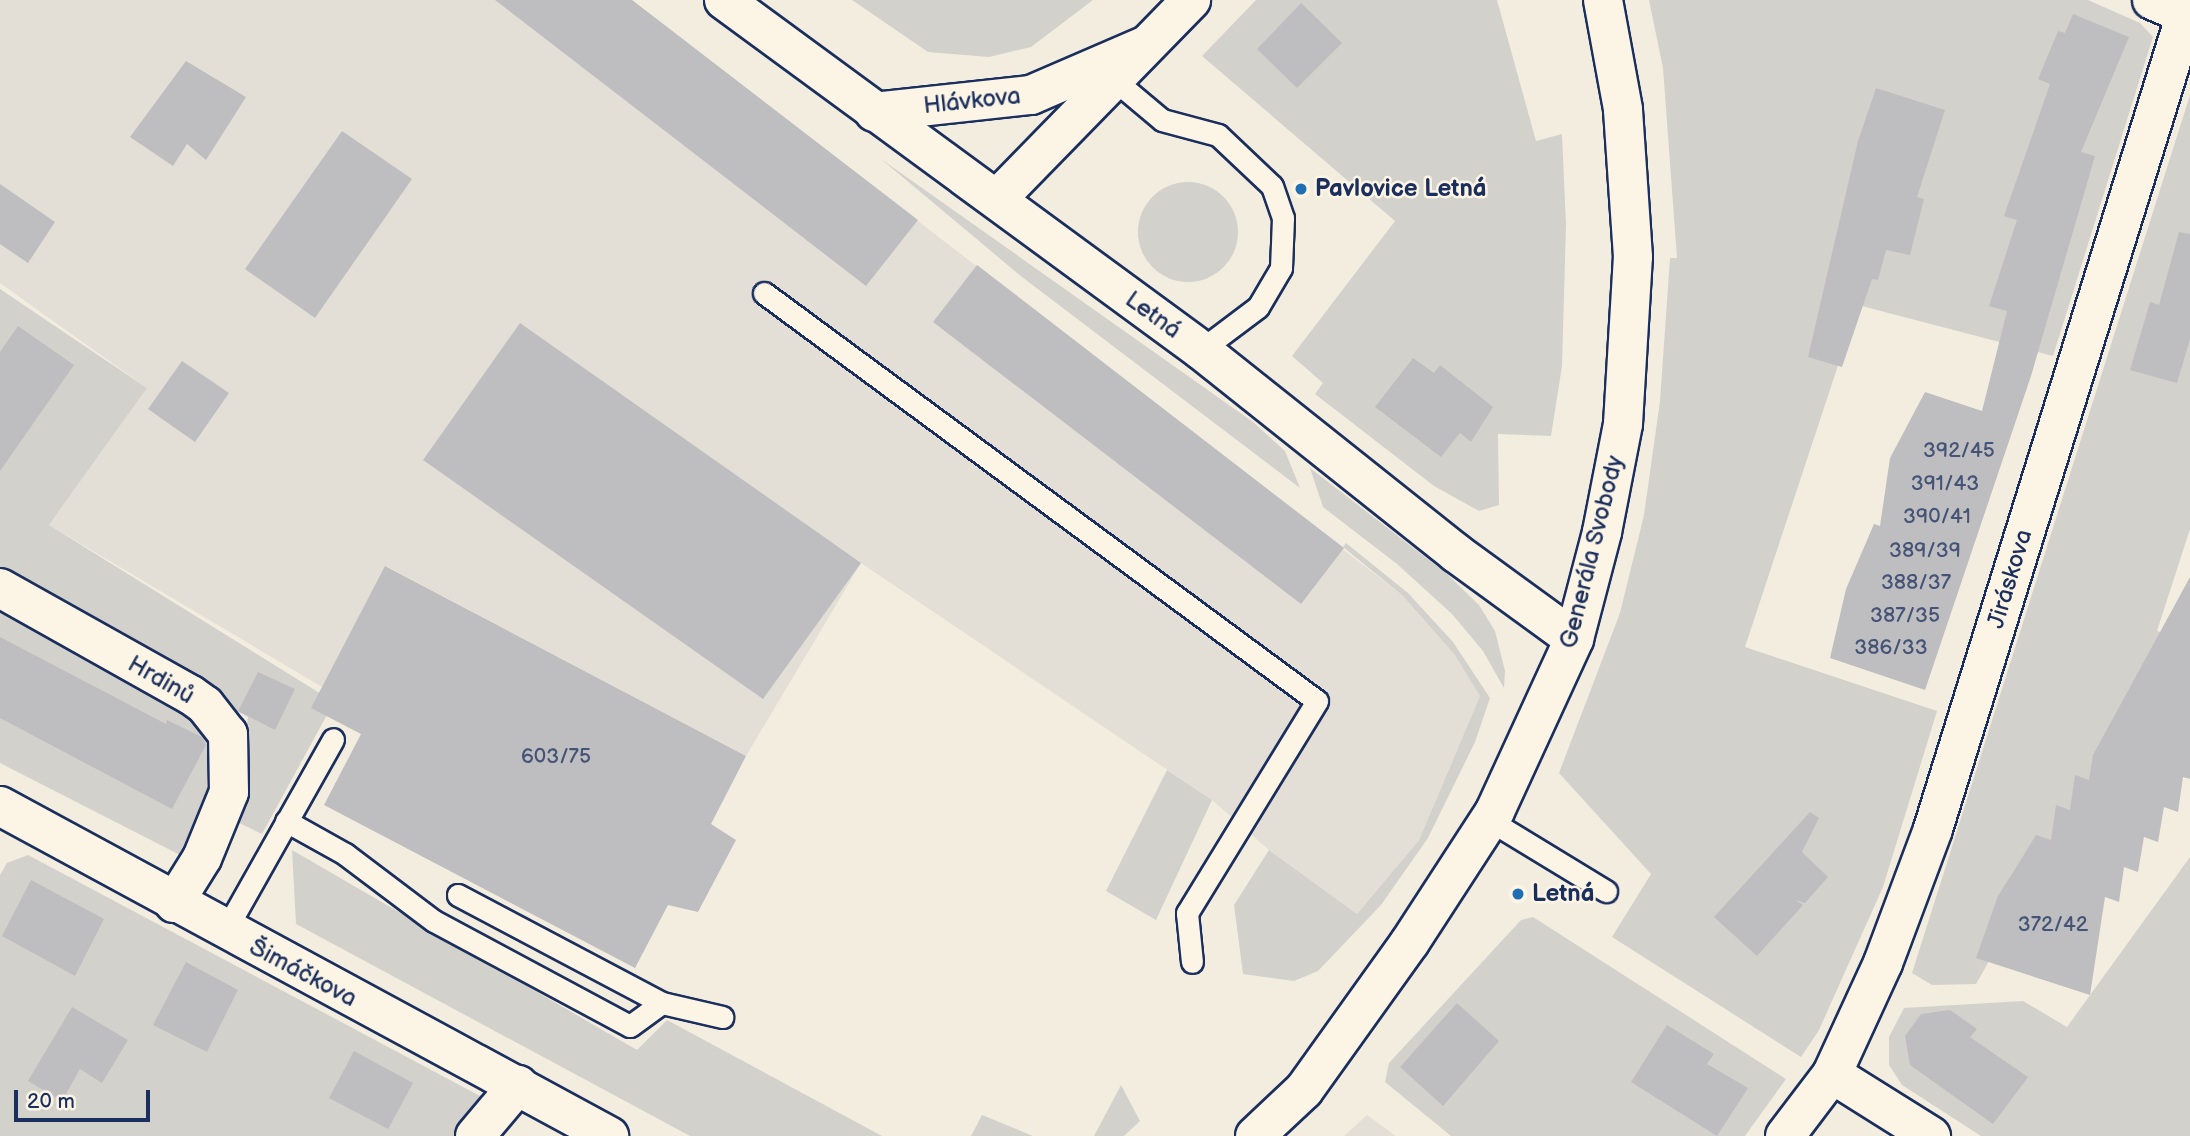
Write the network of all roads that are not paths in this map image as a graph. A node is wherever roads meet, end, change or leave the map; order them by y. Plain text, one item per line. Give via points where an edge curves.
1 (724, 0) edge
2 (1191, 0) edge
3 (1603, 0) edge
4 (2180, 8) edge
5 (1144, 46) junction
6 (1112, 78) junction
7 (874, 112) junction
8 (997, 199) junction
9 (764, 293) dead end
10 (1201, 350) junction
11 (0, 588) edge
12 (1574, 639) junction
13 (333, 739) dead end
14 (4, 817) edge
15 (1489, 820) junction
16 (286, 821) junction
17 (1606, 891) dead end
18 (458, 895) dead end
19 (174, 903) junction
20 (225, 931) junction
21 (1192, 962) dead end
22 (662, 1003) junction
23 (722, 1017) dead end
24 (1832, 1074) junction
25 (518, 1085) junction
26 (475, 1136) edge
27 (609, 1136) edge
28 (1255, 1136) edge
29 (1785, 1136) edge
30 (1931, 1136) edge

1 - 7 street, Letná
2 - 5 street, Hlávkova
3 - 12 street, Generála Svobody via 1623,109 1633,257 1623,424 1602,532
4 - 24 street, Jiráskova via 1933,829 1883,963
5 - 6 street, Hlávkova
5 - 7 street, Hlávkova via 1031,94
6 - 8 street, Hlávkova
6 - 10 lane via 1162,120 1218,135 1272,186 1283,218 1281,268 1258,307
7 - 8 street, Letná
8 - 10 street, Letná
9 - 21 lane via 1317,701 1187,913
10 - 12 street, Letná via 1456,553
11 - 19 street, Hrdinů via 191,695 228,734 229,792 202,858
12 - 15 street, Generála Svobody
13 - 16 lane
14 - 19 street, Šimáčkova
15 - 17 lane
15 - 28 street, Generála Svobody via 1410,942 1304,1090
16 - 20 lane
16 - 22 lane via 345,854 434,921 630,1026
18 - 22 lane
19 - 20 street, Šimáčkova
20 - 25 street, Šimáčkova
22 - 23 lane
24 - 29 street, Jiráskova
24 - 30 street
25 - 26 street
25 - 27 street, Šimáčkova

